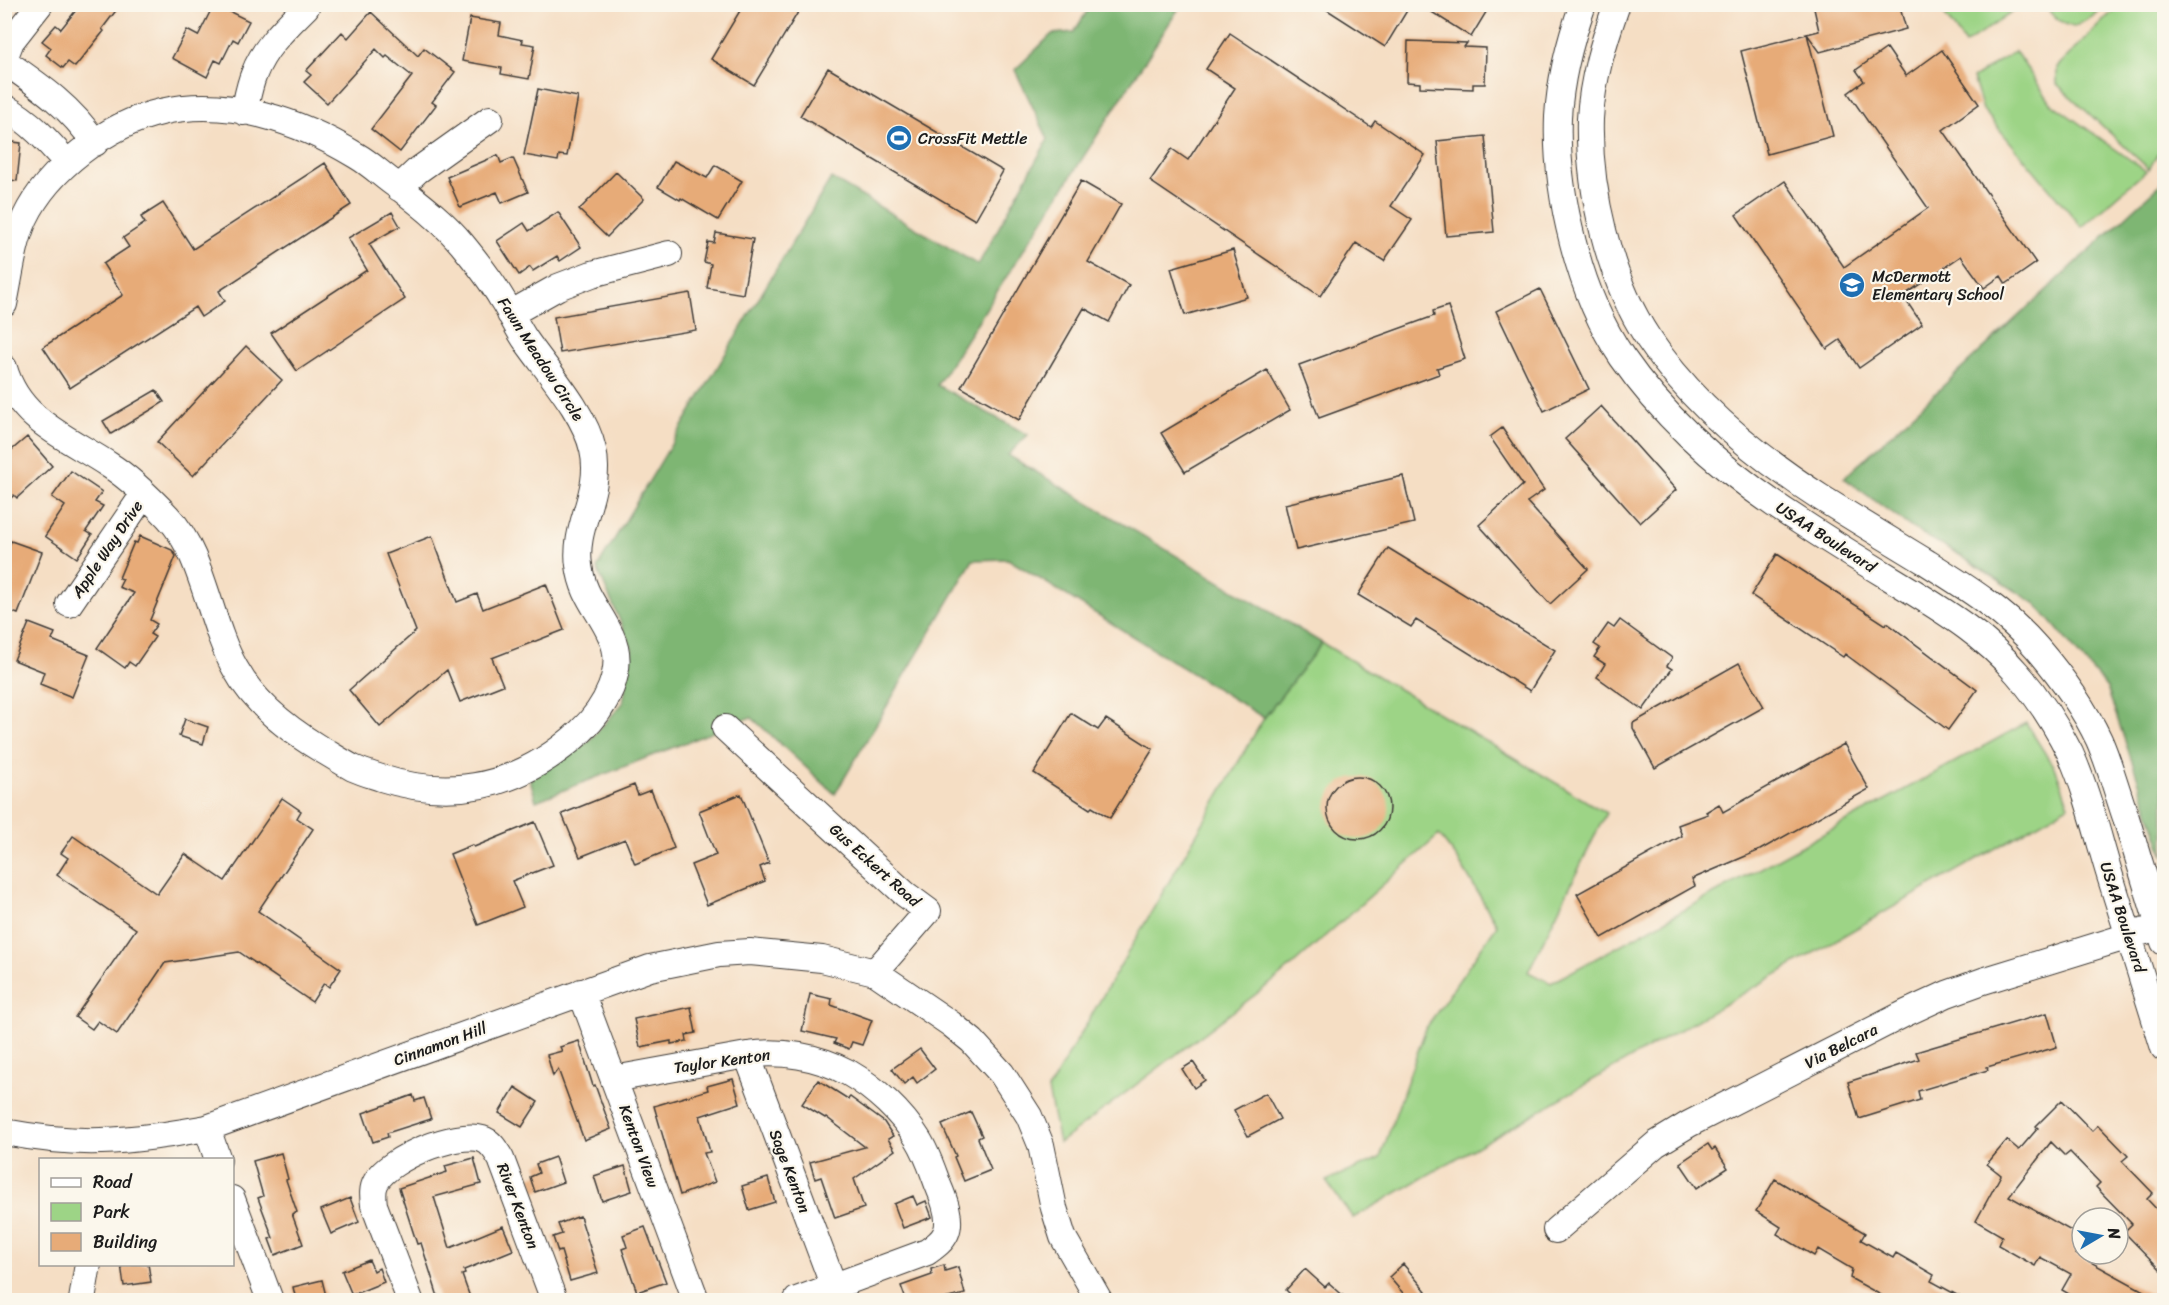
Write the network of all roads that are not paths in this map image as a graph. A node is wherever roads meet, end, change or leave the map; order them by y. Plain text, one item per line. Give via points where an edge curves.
1 (40, 4) edge
2 (306, 6) dead end
3 (1582, 6) edge
4 (1614, 12) edge
5 (4, 60) edge
6 (4, 107) edge
7 (244, 112) junction
8 (490, 119) dead end
9 (95, 143) junction
10 (66, 163) junction
11 (399, 188) junction
12 (14, 216) edge
13 (1604, 232) junction
14 (1573, 239) junction
15 (669, 254) dead end
16 (4, 303) edge
17 (510, 314) junction
18 (4, 368) edge
19 (10, 398) edge
20 (1766, 459) junction
21 (1747, 484) junction
22 (144, 494) junction
23 (69, 604) dead end
24 (2091, 725) junction
25 (726, 728) dead end
26 (2062, 740) junction
27 (2162, 934) edge
28 (2129, 936) junction
29 (875, 972) junction
30 (581, 992) junction
31 (2164, 1048) edge
32 (747, 1055) junction
33 (614, 1079) junction
34 (207, 1128) junction
35 (5, 1138) edge
36 (217, 1158) edge
37 (235, 1212) edge
38 (1556, 1230) dead end
39 (88, 1266) edge
40 (834, 1287) junction
41 (82, 1300) edge
42 (270, 1300) edge
43 (410, 1300) edge
44 (554, 1300) edge
45 (696, 1300) edge
46 (797, 1300) edge
47 (1099, 1300) edge

1 - 5 street via 11,41
2 - 7 street via 261,59
3 - 4 street
3 - 14 street, USAA Boulevard via 1564,68 1558,117 1562,184
4 - 13 street, USAA Boulevard via 1596,74 1590,119 1595,190
5 - 9 street via 66,107
6 - 10 street via 42,134
7 - 9 street, Fawn Meadow Circle via 224,108 166,111 145,116
7 - 11 street, Fawn Meadow Circle via 284,119 305,128 359,157
8 - 11 street
9 - 10 street, Fawn Meadow Circle
10 - 12 street, Fawn Meadow Circle
11 - 17 street, Fawn Meadow Circle via 439,218 459,240
12 - 16 street, Fawn Meadow Circle via 14,255
13 - 14 street
13 - 20 street, USAA Boulevard via 1612,263 1648,338 1710,411
14 - 21 street, USAA Boulevard via 1598,313 1621,356 1688,434
15 - 17 street via 592,274 558,287
17 - 22 street, Fawn Meadow Circle via 568,398 589,436 594,483 579,538 578,561 583,588 611,633 618,661 612,684 594,717 549,758 527,770 461,789 405,786 356,770 301,737 272,715 235,669 188,542 171,519
18 - 19 street, Fawn Meadow Circle
19 - 22 street, Fawn Meadow Circle via 57,434 113,467
20 - 21 street
20 - 24 street, USAA Boulevard via 1817,495 1983,597 2037,649 2063,680
21 - 26 street, USAA Boulevard via 1800,522 1964,623 2016,672
22 - 23 street, Apple Way Drive
24 - 26 street
24 - 27 street, USAA Boulevard via 2109,765
25 - 29 street, Gus Eckert Road via 927,911
26 - 28 street, USAA Boulevard via 2078,776
27 - 28 street, Via Belcara
28 - 31 street, USAA Boulevard
28 - 38 street, Via Belcara via 1983,981 1896,1018 1656,1144
29 - 30 street, Cinnamon Hill via 786,954 719,954 650,968
29 - 47 street via 972,1041 1015,1093 1041,1145 1064,1237
30 - 33 street, Kenton View
30 - 34 street, Cinnamon Hill
32 - 33 street, Taylor Kenton
32 - 40 street, Sage Kenton
32 - 40 street, Taylor Kenton via 786,1053 821,1062 848,1073 873,1090 918,1138 942,1194 948,1216 947,1232 940,1243 927,1252
33 - 45 street, Kenton View
34 - 35 street, Cinnamon Hill via 101,1141
34 - 36 street
37 - 42 street
39 - 41 street
40 - 46 street
43 - 44 street, River Kenton via 374,1204 375,1183 395,1162 451,1140 470,1137 494,1147 501,1159

